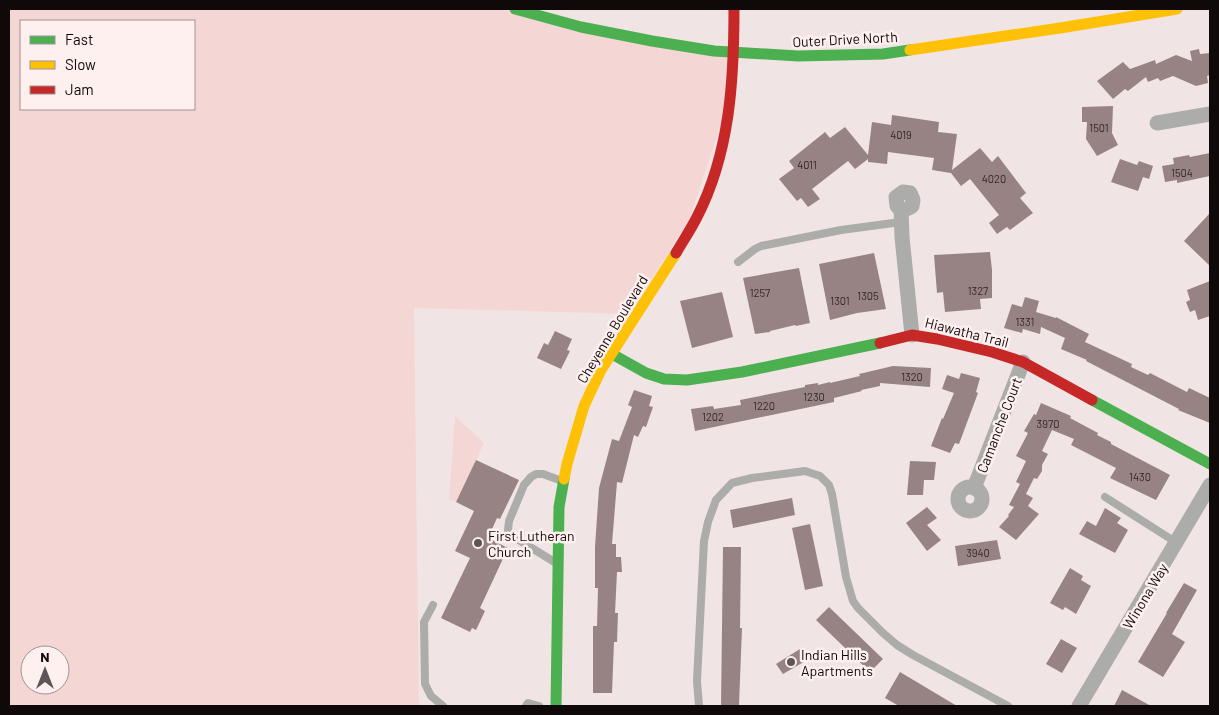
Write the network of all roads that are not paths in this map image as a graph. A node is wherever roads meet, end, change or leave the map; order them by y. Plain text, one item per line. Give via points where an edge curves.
1 (515, 9) edge
2 (734, 9) edge
3 (1177, 9) edge
4 (734, 52) junction
5 (1210, 114) edge
6 (1157, 124) dead end
7 (901, 215) joint
8 (738, 262) dead end
9 (912, 335) junction
10 (612, 354) junction
11 (1023, 362) junction
12 (1210, 464) edge
13 (563, 481) junction
14 (1210, 484) edge
15 (974, 488) dead end
16 (1105, 497) dead end
17 (1177, 542) junction
18 (557, 564) junction
19 (433, 605) dead end
20 (443, 706) edge
21 (526, 706) edge
22 (539, 706) edge
23 (556, 706) edge
24 (698, 706) edge
25 (1008, 706) edge
26 (1079, 706) edge

1 - 4 street, Outer Drive North via 581,27
2 - 4 street, Cheyenne Boulevard
3 - 4 street, Outer Drive North via 883,54 798,56
4 - 10 street, Cheyenne Boulevard via 727,124 713,179 697,216
5 - 6 street
7 - 8 lane via 761,246
7 - 9 street
9 - 10 street, Hiawatha Trail via 803,360 687,380 664,379 646,373
9 - 11 street, Hiawatha Trail via 937,338
10 - 13 street, Cheyenne Boulevard via 584,406
11 - 12 street, Hiawatha Trail
11 - 15 street, Camanche Court
13 - 18 street, Cheyenne Boulevard
13 - 18 lane via 543,474 531,477 524,485 508,525 510,534
14 - 17 street, Winona Way
16 - 17 lane
17 - 26 street, Winona Way
18 - 23 street, Cheyenne Boulevard
19 - 20 lane via 424,622 425,684 430,696
21 - 22 lane via 528,703
24 - 25 lane via 704,541 716,500 732,483 805,471 820,476 832,494 846,577 858,608 897,645

